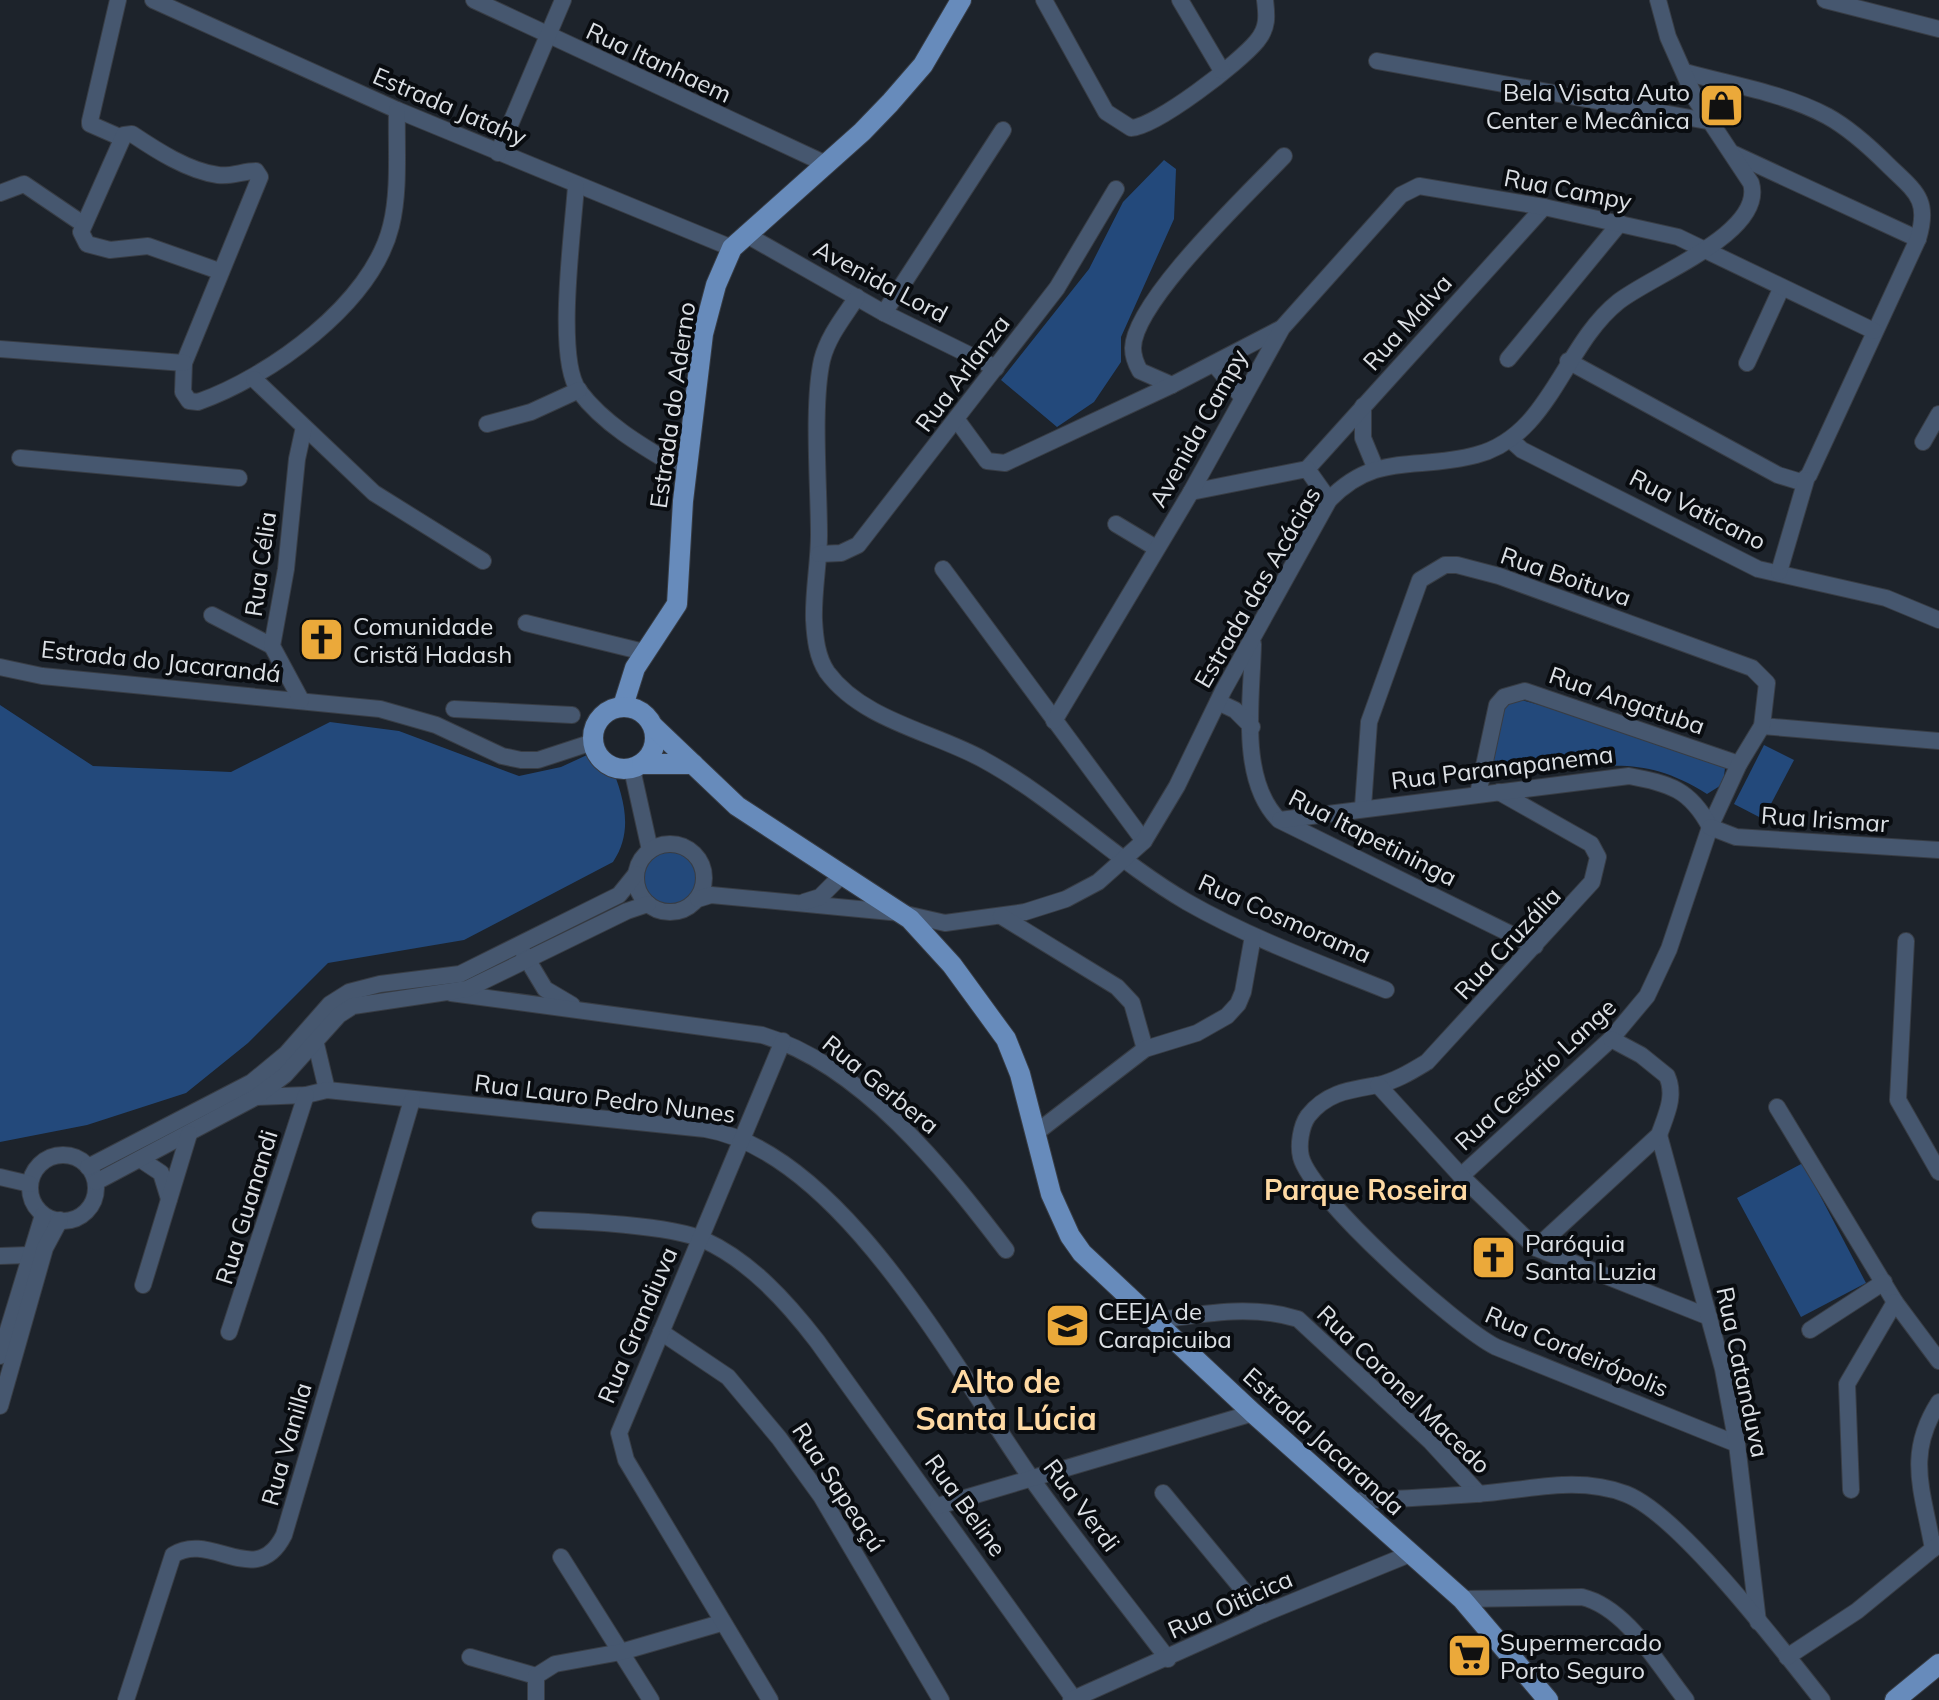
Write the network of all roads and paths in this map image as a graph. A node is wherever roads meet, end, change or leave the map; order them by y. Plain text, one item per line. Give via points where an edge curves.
1 (118, 0) edge
2 (153, 0) edge
3 (474, 0) edge
4 (563, 0) edge
5 (961, 0) edge
6 (1044, 0) edge
7 (1180, 0) edge
8 (1265, 0) edge
9 (1658, 0) edge
10 (1825, 0) edge
11 (1939, 29) edge
12 (546, 36) junction
13 (1377, 61) dead end
14 (1222, 71) junction
15 (1685, 72) junction
16 (397, 110) junction
17 (1707, 121) junction
18 (1003, 130) dead end
19 (122, 138) junction
20 (498, 153) junction
21 (1732, 153) junction
22 (1284, 156) dead end
23 (826, 164) junction
24 (576, 186) junction
25 (1419, 186) joint
26 (1116, 189) dead end
27 (0, 193) edge
28 (1544, 207) junction
29 (1620, 223) junction
30 (83, 224) junction
31 (1918, 239) junction
32 (738, 241) junction
33 (1705, 249) junction
34 (219, 271) junction
35 (1781, 289) junction
36 (857, 297) junction
37 (884, 313) junction
38 (1282, 328) junction
39 (1874, 331) junction
40 (0, 349) edge
41 (1508, 359) dead end
42 (1568, 361) junction
43 (184, 363) junction
44 (1747, 363) dead end
45 (1214, 364) junction
46 (996, 368) junction
47 (254, 379) junction
48 (1172, 385) junction
49 (579, 390) junction
50 (1243, 398) junction
51 (1363, 406) junction
52 (1939, 414) edge
53 (957, 420) junction
54 (487, 424) dead end
55 (304, 427) junction
56 (1511, 440) junction
57 (1923, 442) dead end
58 (20, 458) dead end
59 (1375, 467) junction
60 (1307, 469) junction
61 (686, 472) junction
62 (239, 478) dead end
63 (1808, 478) junction
64 (1191, 492) junction
65 (1329, 500) junction
66 (1116, 524) dead end
67 (1156, 548) junction
68 (819, 554) junction
69 (483, 561) dead end
70 (943, 569) dead end
71 (1779, 572) junction
72 (212, 615) dead end
73 (1939, 620) edge
74 (526, 623) dead end
75 (1253, 642) junction
76 (272, 646) junction
77 (644, 652) junction
78 (0, 667) edge
79 (301, 700) junction
80 (1218, 702) junction
81 (623, 706) junction
82 (454, 709) dead end
83 (572, 715) dead end
84 (1054, 721) junction
85 (1762, 726) junction
86 (654, 727) junction
87 (1252, 727) junction
88 (1939, 741) edge
89 (593, 742) junction
90 (693, 764) junction
91 (1739, 764) junction
92 (637, 766) junction
93 (1549, 784) junction
94 (1499, 792) junction
95 (1478, 794) junction
96 (1363, 807) junction
97 (1547, 818) junction
98 (1279, 820) junction
99 (1710, 827) junction
100 (1144, 841) junction
101 (650, 850) junction
102 (1939, 850) edge
103 (1125, 861) junction
104 (636, 874) junction
105 (841, 876) junction
106 (698, 899) junction
107 (648, 904) junction
108 (799, 904) junction
109 (901, 913) junction
110 (1001, 916) junction
111 (1253, 936) junction
112 (1906, 941) dead end
113 (1535, 946) junction
114 (524, 953) junction
115 (500, 966) junction
116 (1386, 990) dead end
117 (451, 993) junction
118 (538, 1005) junction
119 (588, 1011) junction
120 (1611, 1039) junction
121 (783, 1041) junction
122 (316, 1044) junction
123 (1145, 1049) junction
124 (1378, 1085) junction
125 (327, 1090) junction
126 (306, 1095) junction
127 (256, 1097) junction
128 (412, 1100) junction
129 (1777, 1107) dead end
130 (1037, 1132) junction
131 (189, 1134) junction
132 (1659, 1135) junction
133 (743, 1138) junction
134 (140, 1159) junction
135 (1939, 1172) edge
136 (92, 1174) junction
137 (1461, 1176) junction
138 (0, 1177) edge
139 (30, 1184) junction
140 (169, 1200) junction
141 (43, 1215) junction
142 (60, 1220) junction
143 (540, 1220) dead end
144 (700, 1238) junction
145 (1536, 1248) junction
146 (1006, 1250) dead end
147 (29, 1255) junction
148 (0, 1256) edge
149 (1884, 1282) junction
150 (143, 1285) dead end
151 (908, 1297) joint
152 (1895, 1302) junction
153 (1709, 1317) junction
154 (1153, 1321) junction
155 (1810, 1330) dead end
156 (229, 1332) dead end
157 (661, 1332) junction
158 (0, 1356) edge
159 (1939, 1361) edge
160 (1939, 1402) edge
161 (0, 1406) edge
162 (1253, 1413) junction
163 (1737, 1444) junction
164 (1030, 1477) junction
165 (1851, 1490) dead end
166 (1163, 1493) dead end
167 (1479, 1494) junction
168 (1354, 1501) junction
169 (938, 1506) junction
170 (1936, 1546) edge
171 (1410, 1554) junction
172 (561, 1557) dead end
173 (1462, 1599) junction
174 (1263, 1614) junction
175 (721, 1623) junction
176 (1758, 1623) junction
177 (621, 1652) junction
178 (470, 1657) dead end
179 (1787, 1657) junction
180 (1168, 1659) junction
181 (1939, 1664) edge
182 (536, 1676) junction
183 (1072, 1699) edge
184 (126, 1700) edge
185 (536, 1700) edge
186 (651, 1700) edge
187 (770, 1700) edge
188 (941, 1700) edge
189 (1548, 1700) edge
190 (1686, 1700) edge
191 (1822, 1700) edge
192 (1895, 1700) edge

1 - 19 street via 90,124
2 - 16 street, Estrada Jatahy
3 - 12 street, Rua Itanhaem
4 - 12 street
5 - 23 main road, Estrada do Aderno via 923,65
6 - 14 street via 1106,112 1119,124 1149,125
7 - 14 street
8 - 14 street via 1267,23 1258,40
9 - 15 street, Estrada das Acácias
10 - 11 street
12 - 20 street
12 - 23 street, Rua Itanhaem
13 - 17 street
15 - 17 street, Estrada das Acácias
15 - 31 street via 1828,116 1919,197 1923,218
16 - 20 street, Estrada Jatahy
16 - 47 street via 392,222 378,257 334,314
17 - 21 street, Estrada das Acácias
18 - 37 street
19 - 30 street
19 - 34 street via 132,134 219,175 258,173 260,182
20 - 24 street, Estrada Jatahy
21 - 31 street
21 - 33 street, Estrada das Acácias via 1751,183 1751,205 1739,223
22 - 48 street via 1161,291 1140,327 1133,348 1140,371
23 - 32 main road, Estrada do Aderno
24 - 32 street, Estrada Jatahy
24 - 49 street via 566,353
25 - 28 street, Rua Campy
25 - 38 street, Avenida Campy via 1401,195
26 - 46 street, Rua Arlanza via 1057,288
27 - 30 street via 24,184
28 - 29 street, Rua Campy
28 - 51 street, Rua Malva
29 - 33 street, Rua Campy
29 - 41 street
30 - 34 street via 87,244 110,250 148,246
31 - 39 street
32 - 36 street, Avenida Lord
32 - 61 main road, Estrada do Aderno via 716,285 703,334
33 - 35 street, Rua Campy
33 - 42 street, Estrada das Acácias via 1616,303
34 - 43 street
35 - 39 street, Rua Campy
35 - 44 street
36 - 37 street, Avenida Lord
36 - 68 street, Rua Cosmorama via 827,343 822,363
37 - 46 street, Avenida Lord
38 - 45 street
38 - 50 street, Avenida Campy
39 - 63 street
40 - 43 street
42 - 56 street, Estrada das Acácias via 1537,413
42 - 63 street via 1778,475 1796,483
43 - 47 street via 183,392 189,401
45 - 48 street
45 - 50 street
46 - 53 street, Rua Arlanza
47 - 55 street
48 - 53 street via 996,464 979,454
49 - 54 street
49 - 61 street via 625,435
50 - 64 street, Avenida Campy
51 - 59 street via 1363,438
51 - 60 street, Rua Malva
52 - 57 street
53 - 68 street, Rua Arlanza via 858,545
55 - 69 street via 395,509
55 - 76 street, Rua Célia
56 - 59 street, Estrada das Acácias via 1478,455
56 - 71 street, Rua Vaticano via 1758,569
58 - 62 street
59 - 65 street, Estrada das Acácias
60 - 64 street
60 - 65 street
61 - 77 main road, Estrada do Aderno via 677,604
63 - 71 street
64 - 67 street, Avenida Campy
65 - 75 street, Estrada das Acácias
66 - 67 street
67 - 84 street, Avenida Campy
68 - 103 street, Rua Cosmorama via 814,619 819,658 829,674 898,722 984,760 1047,799
70 - 84 street
71 - 73 street, Rua Vaticano
72 - 76 street
74 - 77 street
75 - 80 street, Estrada das Acácias
75 - 87 street, Rua Itapetininga
76 - 79 street, Rua Célia
77 - 81 main road, Estrada do Aderno
78 - 79 street, Estrada do Jacarandá via 42,676
79 - 89 street, Estrada do Jacarandá via 398,713 521,760 538,760
80 - 87 street
80 - 100 street, Estrada das Acácias
81 - 86 main road via 636,709
81 - 89 main road via 600,717
82 - 83 street
84 - 100 street
85 - 88 street
85 - 91 street, Rua Boituva
85 - 96 street, Rua Boituva via 1769,691 1752,668 1499,576 1445,565 1420,580 1382,681 1366,742
86 - 90 main road
86 - 92 main road via 654,747
87 - 98 street, Rua Itapetininga via 1255,786
89 - 92 main road via 602,761 621,769
90 - 92 main road
90 - 105 main road via 737,806
91 - 95 street, Rua Angatuba via 1525,691 1504,697 1497,705
91 - 99 street, Rua Boituva
92 - 101 street
93 - 94 street, Rua Paranapanema
93 - 97 street
93 - 99 street, Rua Paranapanema via 1629,776 1657,782 1685,793 1699,805
94 - 95 street, Rua Paranapanema
94 - 97 street, Rua Cruzália
95 - 96 street, Rua Paranapanema
96 - 98 street, Rua Paranapanema
97 - 113 street, Rua Cruzália via 1591,844 1598,866 1582,897
98 - 113 street, Rua Itapetininga
99 - 102 street, Rua Irismar via 1736,837
99 - 120 street, Rua Cesário Lange via 1651,989
100 - 103 street, Estrada das Acácias
101 - 104 street
101 - 106 street via 670,843 691,850 705,878
103 - 110 street, Estrada das Acácias via 1066,899
103 - 111 street, Rua Cosmorama
104 - 107 street via 638,891
104 - 114 street via 619,895
105 - 108 street via 820,897
105 - 109 main road
106 - 107 street via 680,911
106 - 108 street, Estrada das Acácias via 711,895
107 - 114 street
108 - 109 street, Estrada das Acácias
109 - 110 street, Estrada das Acácias via 945,923
109 - 130 main road via 952,965 1006,1039
110 - 123 street via 1117,987 1132,1003
111 - 116 street, Rua Cosmorama
111 - 123 street via 1243,992 1227,1016 1197,1033
112 - 135 street via 1898,1100
113 - 124 street, Rua Cruzália via 1427,1062
114 - 115 street
114 - 119 street, Rua Gerbera via 552,996
115 - 117 street
115 - 118 street via 518,996
115 - 136 street via 349,992 330,1004 286,1054 252,1082
117 - 118 street, Rua Gerbera
117 - 122 street via 353,1006
118 - 119 street, Rua Gerbera
119 - 121 street, Rua Gerbera
120 - 132 street via 1667,1076 1672,1098
120 - 137 street, Rua Cesário Lange
121 - 133 street, Rua Grandiuva
121 - 146 street, Rua Gerbera via 828,1068 908,1133
122 - 125 street
122 - 127 street
123 - 130 street
124 - 137 street
124 - 163 street, Rua Cordeirópolis via 1345,1090 1306,1119 1301,1159 1338,1210 1450,1318 1486,1342
125 - 126 street, Rua Lauro Pedro Nunes
125 - 128 street, Rua Lauro Pedro Nunes
126 - 127 street, Rua Lauro Pedro Nunes
126 - 156 street, Rua Guanandi
127 - 131 street
128 - 133 street, Rua Lauro Pedro Nunes via 705,1129
128 - 184 street, Rua Vanilla via 284,1535 275,1553 266,1558 244,1559 196,1548 173,1555
129 - 149 street
130 - 154 main road, Estrada Jacaranda via 1051,1194 1070,1236
131 - 134 street
131 - 140 street
132 - 145 street
132 - 153 street, Rua Catanduva
133 - 144 street, Rua Grandiuva
133 - 151 street, Rua Lauro Pedro Nunes via 827,1202 861,1235
134 - 136 street
134 - 140 street via 161,1173
136 - 139 street via 70,1157 50,1158
136 - 142 street via 95,1196 84,1214
137 - 145 street
138 - 139 street
139 - 141 street via 35,1207
140 - 150 street
141 - 142 street
141 - 147 street
142 - 161 street via 45,1248
143 - 144 street
144 - 157 street, Rua Grandiuva
144 - 169 street, Rua Beline via 775,1290
145 - 153 street
147 - 148 street
147 - 158 street
149 - 152 street
149 - 155 street
151 - 164 street, Rua Verdi
152 - 159 street
152 - 165 street via 1847,1384
153 - 163 street, Rua Catanduva
154 - 162 main road, Estrada Jacaranda
154 - 167 street, Rua Coronel Macedo via 1239,1311 1298,1319 1431,1442
157 - 175 street, Rua Grandiuva via 621,1424 621,1441 626,1460
157 - 188 street, Rua Sapeaçú via 728,1377 779,1438 821,1496
160 - 170 street via 1922,1431 1918,1464
162 - 164 street
162 - 168 main road, Estrada Jacaranda
163 - 176 street, Rua Catanduva
164 - 169 street
164 - 180 street, Rua Verdi
166 - 174 street
167 - 168 street
167 - 176 street via 1550,1484 1628,1495 1686,1541
168 - 171 main road, Estrada Jacaranda
169 - 183 street, Rua Beline
170 - 179 street via 1857,1611
171 - 173 main road, Estrada Jacaranda
171 - 174 street, Rua Oiticica
172 - 177 street
173 - 189 main road, Estrada Jacaranda
173 - 190 street via 1597,1601 1621,1620
174 - 180 street, Rua Oiticica
175 - 177 street
175 - 187 street, Rua Grandiuva
176 - 179 street
177 - 182 street via 555,1664
177 - 186 street
178 - 182 street
179 - 191 street
180 - 183 street, Rua Oiticica
181 - 192 main road
182 - 185 street

